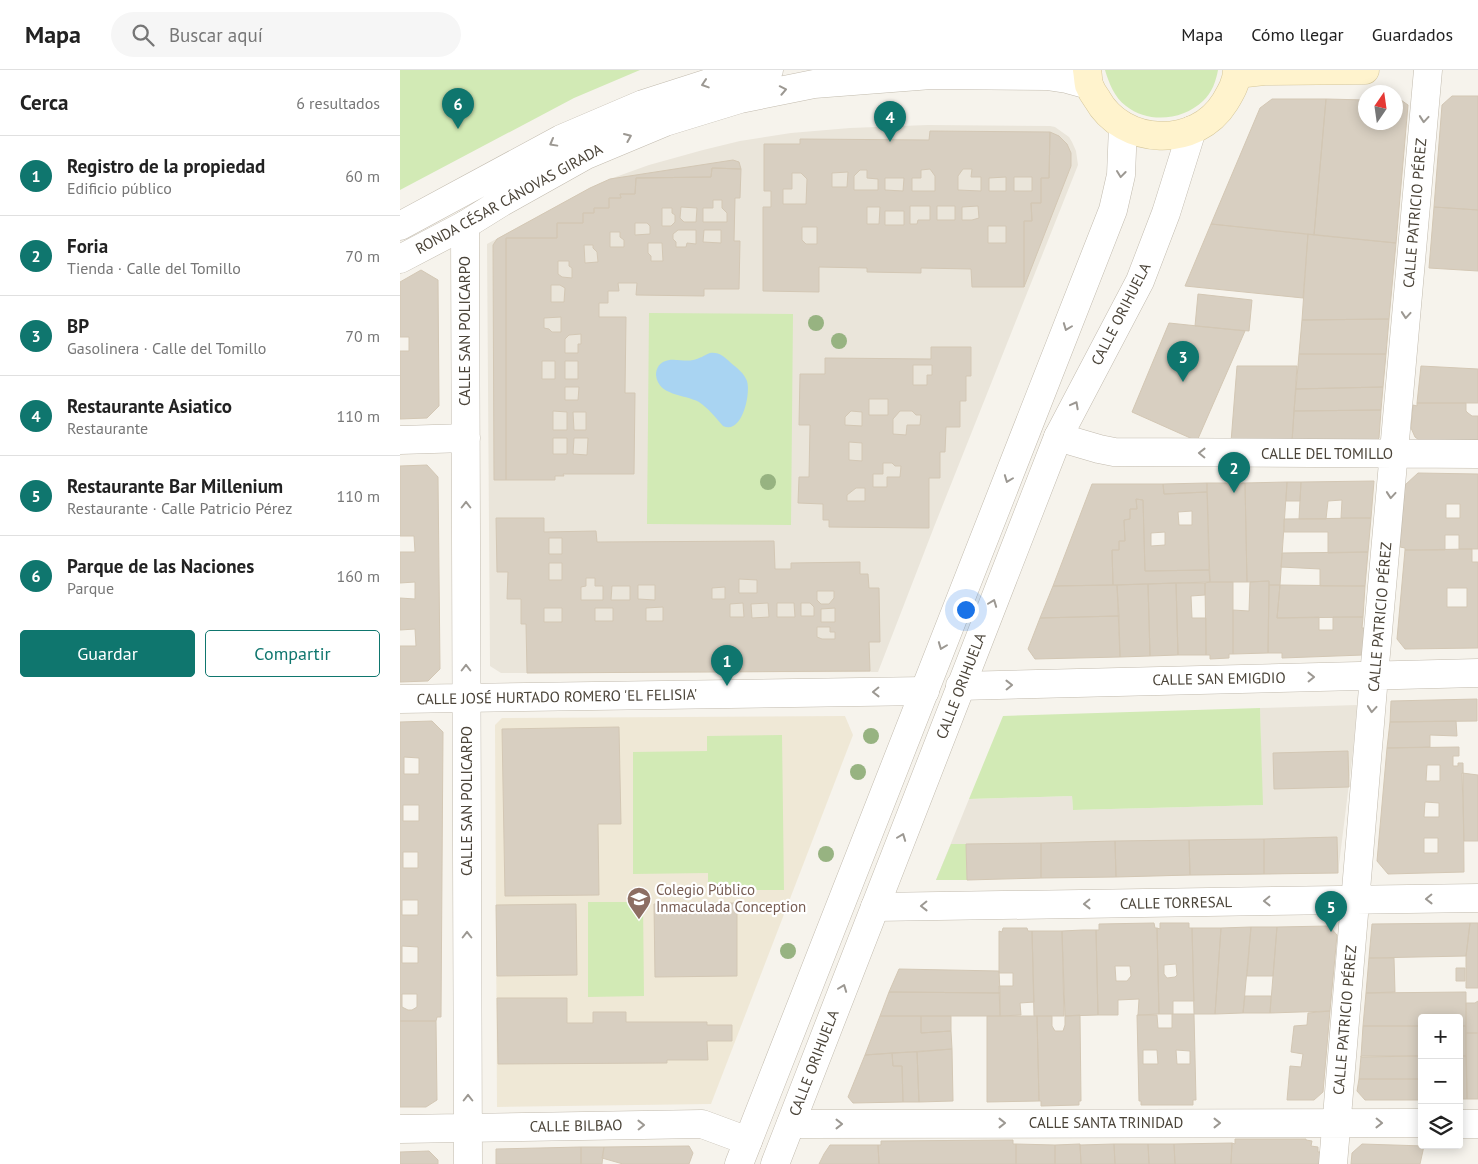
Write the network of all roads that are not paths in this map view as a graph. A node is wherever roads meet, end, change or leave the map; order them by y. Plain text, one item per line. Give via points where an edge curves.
1 (769, 70) edge
2 (1366, 70) edge
3 (1428, 70) edge
4 (1237, 72) edge
5 (1088, 78) edge
6 (1122, 126) junction
7 (1192, 130) junction
8 (465, 224) junction
9 (400, 226) edge
10 (400, 259) edge
11 (1058, 437) junction
12 (466, 438) junction
13 (400, 440) edge
14 (1394, 454) junction
15 (1478, 454) edge
16 (1478, 673) edge
17 (1374, 676) junction
18 (960, 686) junction
19 (925, 691) junction
20 (466, 698) junction
21 (400, 699) edge
22 (1478, 898) edge
23 (1356, 900) junction
24 (875, 907) junction
25 (1337, 1122) junction
26 (1418, 1123) edge
27 (791, 1124) junction
28 (1463, 1124) edge
29 (1478, 1124) edge
30 (468, 1127) junction
31 (400, 1128) edge
32 (744, 1152) edge
33 (468, 1164) edge
34 (775, 1164) edge
35 (1333, 1164) edge

1 -> 9 street, RONDA CÉSAR CÁNOVAS GIRADA via 715,81 643,104 561,139
2 - 4 main road
3 -> 14 street, CALLE PATRICIO PÉREZ
4 - 7 main road via 1222,108
5 - 6 main road via 1102,108
8 -> 5 street, RONDA CÉSAR CÁNOVAS GIRADA via 586,154 664,122 740,99 814,84 930,75
6 - 7 main road via 1139,134 1157,137 1175,136
6 -> 19 street via 1121,175 1113,210
11 -> 7 street, CALLE ORIHUELA via 1140,281
8 - 10 street, RONDA CÉSAR CÁNOVAS GIRADA
8 - 12 street, CALLE SAN POLICARPO
14 -> 11 street, CALLE DEL TOMILLO via 1114,452
18 -> 11 street, CALLE ORIHUELA
12 - 13 street
20 -> 12 street, CALLE SAN POLICARPO
14 - 15 street, CALLE DEL TOMILLO
14 -> 17 street, CALLE PATRICIO PÉREZ
16 - 17 street, CALLE SAN EMIGDIO
18 -> 17 street, CALLE SAN EMIGDIO
17 -> 23 street, CALLE PATRICIO PÉREZ
24 -> 18 street, CALLE ORIHUELA
19 -> 20 street, CALLE JOSÉ HURTADO ROMERO 'EL FELISIA'
19 - 32 street
20 - 21 street, CALLE JOSÉ HURTADO ROMERO 'EL FELISIA'
30 -> 20 street, CALLE SAN POLICARPO
22 -> 23 street, CALLE TORRESAL
23 -> 24 street, CALLE TORRESAL
23 - 25 street, CALLE PATRICIO PÉREZ
27 -> 24 street, CALLE ORIHUELA
25 -> 26 street, CALLE SANTA TRINIDAD
27 -> 25 street, CALLE SANTA TRINIDAD
25 - 35 street, CALLE PATRICIO PÉREZ
27 - 34 street, CALLE ORIHUELA
28 - 29 street
30 - 31 street, CALLE BILBAO
30 -> 32 street, CALLE BILBAO via 702,1124
30 - 33 street, CALLE SAN POLICARPO

